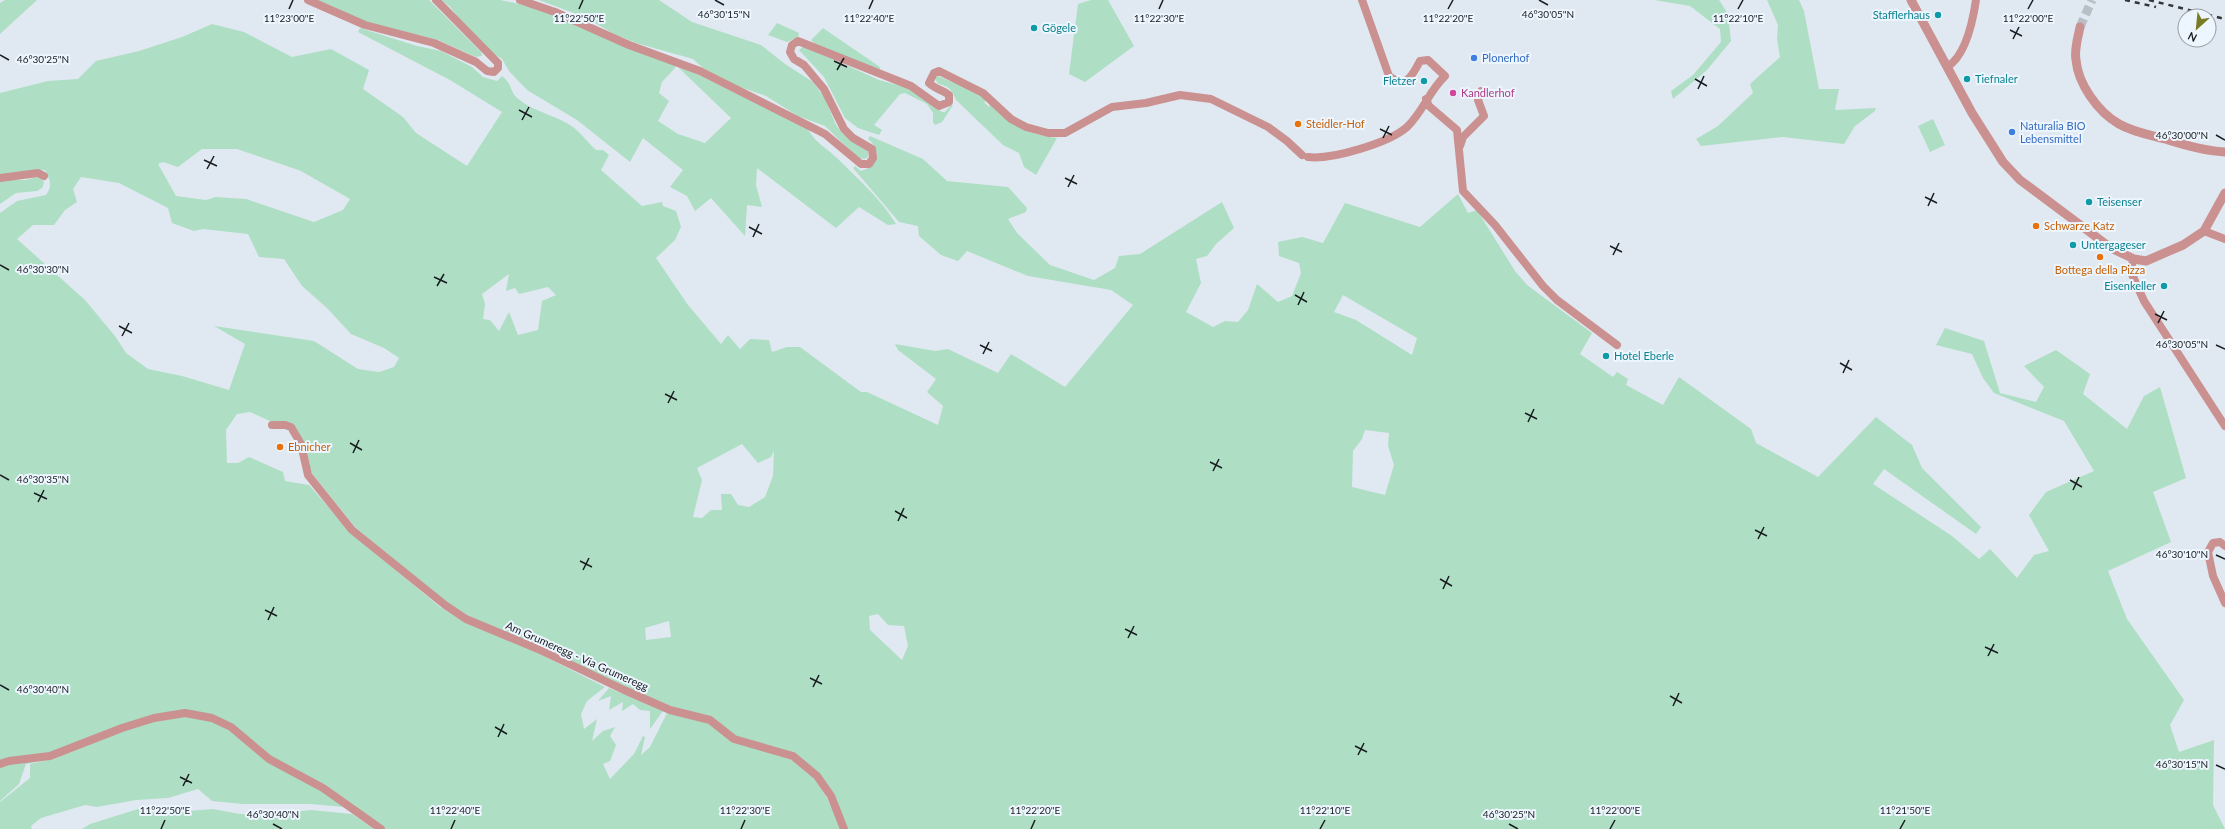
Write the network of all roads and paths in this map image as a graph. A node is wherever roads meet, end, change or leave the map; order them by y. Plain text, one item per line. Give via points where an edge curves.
1 (308, 0) edge
2 (436, 0) edge
3 (520, 0) edge
4 (1362, 0) edge
5 (1911, 0) edge
6 (1976, 0) edge
7 (2080, 27) tunnel mouth
8 (1948, 67) junction
9 (1481, 91) dead end
10 (1426, 99) junction
11 (1459, 148) junction
12 (2225, 152) edge
13 (44, 176) dead end
14 (0, 178) edge
15 (2225, 193) edge
16 (2204, 231) junction
17 (2225, 239) edge
18 (2134, 259) junction
19 (1617, 345) dead end
20 (272, 425) dead end
21 (2225, 426) edge
22 (2225, 546) edge
23 (2225, 603) edge
24 (0, 764) edge
25 (380, 829) edge
26 (844, 829) edge

1 - 2 street via 365,25 434,43 476,62 487,71 494,72 498,68 498,63
3 - 10 street via 700,71 825,134 861,164 869,164 873,158 872,149 853,138 844,129 824,89 804,65 794,59 790,52 792,45 798,41 911,86 939,106 949,102 949,95 929,83 934,73 939,71 983,93 1003,113 1026,127 1055,134 1064,133 1112,107 1180,95 1211,99 1268,127 1305,156 1322,158 1393,137 1414,118
4 - 10 street via 1389,76 1396,82 1410,79 1420,61 1428,60 1445,76
5 - 8 street
6 - 8 street via 1972,26 1960,52
7 - 12 street via 2076,61 2087,91 2110,117 2120,124 2142,132 2198,148
8 - 18 street via 1972,113 2003,162 2020,180 2099,240
9 - 11 street via 1478,100 1484,118 1465,134
10 - 11 street via 1429,106 1457,130
11 - 19 street via 1463,191 1543,286 1557,300
13 - 14 street via 38,173
15 - 16 street
16 - 17 street
16 - 18 street via 2193,240 2153,259
18 - 21 street via 2130,270 2144,301
20 - 26 street, Am Grumeregg - Via Grumeregg via 291,427 301,444 308,475 352,530 445,605 466,618 670,710 710,720 734,739 793,756 817,776 827,791
22 - 23 street via 2220,542 2213,544 2208,552 2213,576
24 - 25 street via 50,756 122,728 154,718 184,713 212,718 231,728 269,759 323,788

